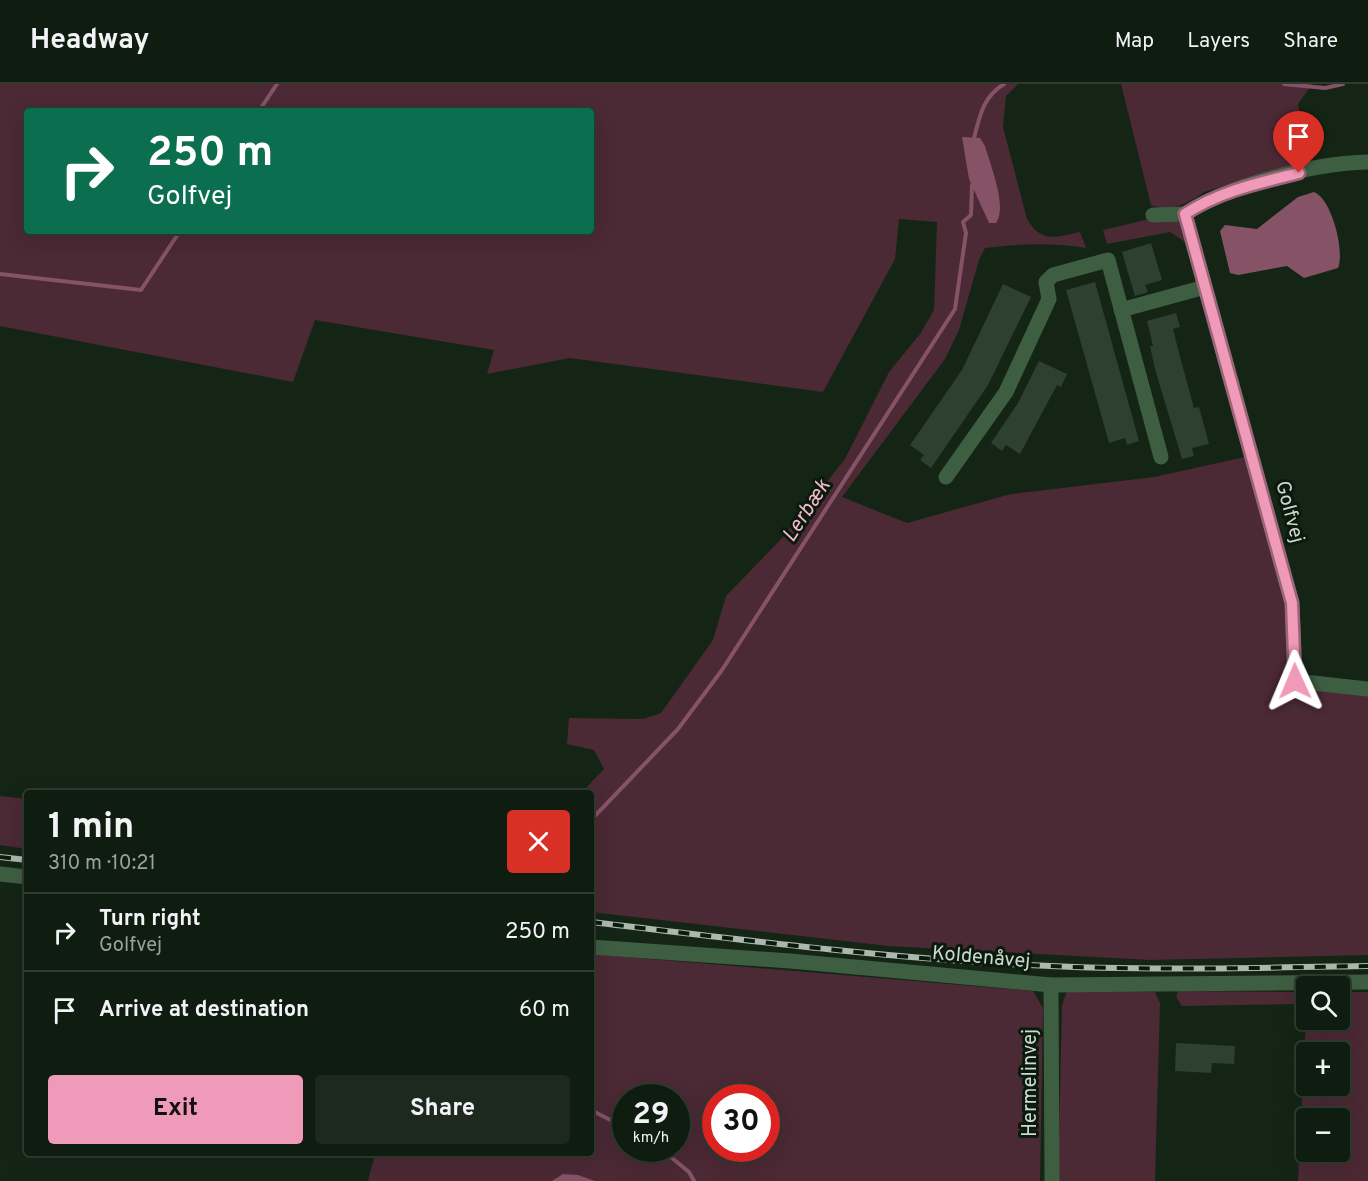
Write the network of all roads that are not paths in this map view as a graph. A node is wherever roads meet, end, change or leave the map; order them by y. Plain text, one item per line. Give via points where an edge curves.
1 (1368, 162) edge
2 (1185, 214) junction
3 (1153, 215) dead end
4 (1205, 287) junction
5 (1121, 310) junction
6 (1161, 457) dead end
7 (946, 477) dead end
8 (1368, 689) edge
9 (0, 874) edge
10 (24, 878) edge
11 (594, 947) edge
12 (1368, 982) edge
13 (1051, 985) junction
14 (1052, 1181) edge

1 - 2 street via 1320,167 1237,189 1204,201
2 - 3 street
2 - 4 street, Golfvej
4 - 5 street
4 - 8 street, Golfvej via 1292,603 1295,681
5 - 6 street
5 - 7 street via 1108,260 1053,275 1046,282 1049,299 1006,392
9 - 10 street
11 - 13 street, Koldenåvej
12 - 13 street, Koldenåvej
13 - 14 street, Hermelinvej

